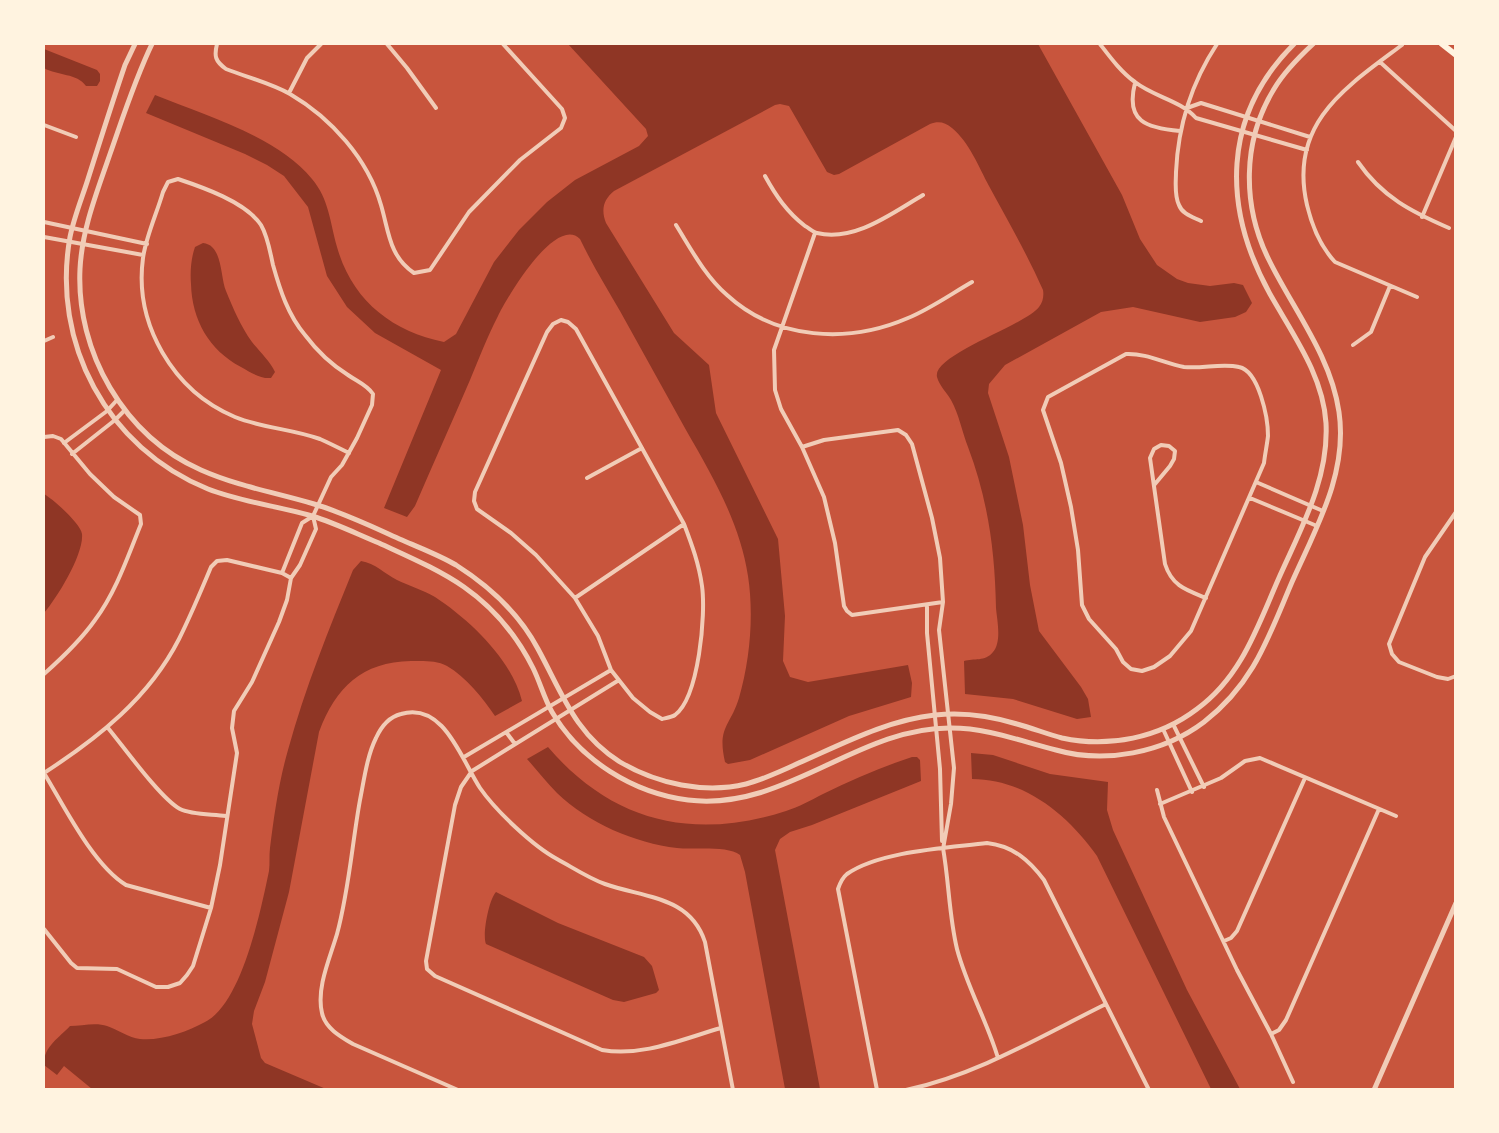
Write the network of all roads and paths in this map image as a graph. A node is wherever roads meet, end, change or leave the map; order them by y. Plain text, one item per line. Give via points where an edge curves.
1 (135, 44) edge
2 (152, 44) edge
3 (217, 44) edge
4 (321, 44) edge
5 (387, 44) edge
6 (503, 44) edge
7 (1100, 44) edge
8 (1217, 44) edge
9 (1294, 44) edge
10 (1313, 44) edge
11 (1442, 44) edge
12 (1402, 45) edge
13 (1455, 55) edge
14 (1380, 62) junction
15 (1135, 83) junction
16 (289, 93) junction
17 (436, 108) dead end
18 (1187, 108) junction
19 (1245, 117) junction
20 (1258, 121) junction
21 (44, 126) edge
22 (1180, 131) junction
23 (1241, 131) junction
24 (1455, 131) edge
25 (1254, 135) junction
26 (76, 137) dead end
27 (1310, 137) junction
28 (1455, 137) edge
29 (1307, 150) junction
30 (1358, 162) dead end
31 (765, 176) dead end
32 (923, 195) dead end
33 (1422, 217) junction
34 (1201, 221) dead end
35 (44, 222) edge
36 (676, 225) dead end
37 (72, 228) junction
38 (1449, 228) dead end
39 (85, 231) junction
40 (815, 233) junction
41 (44, 237) edge
42 (70, 241) junction
43 (83, 243) junction
44 (147, 244) junction
45 (143, 255) junction
46 (972, 282) dead end
47 (1390, 286) junction
48 (1417, 297) dead end
49 (782, 327) junction
50 (53, 337) dead end
51 (44, 341) edge
52 (1353, 345) dead end
53 (117, 400) junction
54 (107, 411) junction
55 (124, 411) junction
56 (115, 420) junction
57 (44, 437) edge
58 (64, 443) junction
59 (802, 447) junction
60 (642, 448) junction
61 (72, 453) junction
62 (349, 453) junction
63 (586, 478) dead end
64 (1256, 482) junction
65 (1155, 484) junction
66 (1250, 498) junction
67 (318, 505) junction
68 (1310, 506) junction
69 (1323, 512) junction
70 (1455, 512) edge
71 (313, 516) junction
72 (1304, 521) junction
73 (684, 524) junction
74 (1317, 526) junction
75 (282, 573) junction
76 (291, 578) junction
77 (575, 598) junction
78 (1206, 598) junction
79 (943, 602) junction
80 (927, 605) junction
81 (611, 670) junction
82 (44, 674) edge
83 (1455, 676) edge
84 (619, 680) junction
85 (562, 698) junction
86 (549, 706) junction
87 (569, 711) junction
88 (934, 715) junction
89 (949, 715) junction
90 (556, 719) junction
91 (1173, 724) junction
92 (108, 728) junction
93 (950, 728) junction
94 (936, 729) junction
95 (1163, 729) junction
96 (506, 732) junction
97 (1180, 737) junction
98 (1168, 742) junction
99 (514, 744) junction
100 (464, 757) junction
101 (472, 771) junction
102 (44, 773) edge
103 (1305, 778) junction
104 (1204, 787) junction
105 (1157, 790) dead end
106 (1192, 792) junction
107 (1160, 804) junction
108 (1379, 809) junction
109 (226, 816) junction
110 (1396, 816) dead end
111 (943, 849) junction
112 (1455, 903) edge
113 (210, 908) junction
114 (44, 928) edge
115 (1224, 941) junction
116 (1106, 1004) junction
117 (721, 1028) junction
118 (1271, 1034) junction
119 (999, 1058) junction
120 (1293, 1082) dead end
121 (458, 1089) edge
122 (733, 1089) edge
123 (876, 1089) edge
124 (906, 1089) edge
125 (1149, 1089) edge
126 (1374, 1089) edge

1 - 37 street
2 - 39 street via 139,71
3 - 16 street via 214,55 226,69
4 - 16 street via 307,58
5 - 17 street
6 - 16 street via 562,109 565,118 561,128 492,186 469,212 430,270 422,273 414,273 390,245 381,204 367,172 345,140
7 - 15 street
8 - 18 street
9 - 19 street via 1272,68
10 - 20 street via 1274,88
11 - 13 main road
12 - 14 street
14 - 24 street
14 - 27 street via 1333,100
15 - 18 street
15 - 22 street via 1132,97 1138,119 1148,126
18 - 19 street via 1201,104
18 - 22 street
18 - 23 street via 1196,118
19 - 20 street
19 - 23 street
20 - 25 street
20 - 27 street
21 - 26 street
22 - 34 street via 1178,204 1183,212
23 - 25 street
23 - 68 street via 1236,178 1239,211 1256,266 1309,362 1324,410 1325,452 1321,478
25 - 29 street
25 - 69 street via 1249,192 1260,242 1320,353 1339,408 1338,461
27 - 29 street
28 - 33 street
29 - 47 street via 1303,189 1313,225 1327,253 1335,262
30 - 33 street via 1395,200
31 - 40 street via 792,215
32 - 40 street via 872,225 852,232
33 - 38 street
35 - 37 street
36 - 49 street via 727,296 754,315
37 - 39 street
37 - 42 street
39 - 43 street
39 - 44 street
40 - 49 street
41 - 42 street
42 - 43 street
42 - 54 street via 66,285 72,333
43 - 45 street
43 - 53 street via 80,297 87,332
44 - 45 street
44 - 62 street via 168,182 178,179 229,200 249,213 260,225 280,289 305,336 328,360 374,394
45 - 62 street via 143,297 149,324 177,375 196,394 238,418 319,439
46 - 49 street via 909,318 868,332 827,335
47 - 48 street
47 - 52 street via 1371,332
49 - 59 street via 774,350 775,390 781,410
50 - 51 street
53 - 54 street
53 - 55 street
54 - 56 street
54 - 58 street
55 - 56 street
55 - 67 street via 164,448 201,471
56 - 61 street
56 - 71 street via 146,452 209,489
57 - 58 street via 54,436
58 - 61 street
59 - 79 street via 868,433 898,430 906,435 912,444 932,518
59 - 80 street via 824,497 847,611 852,615
60 - 63 street
60 - 73 street
60 - 77 street via 576,329 561,320 553,324 474,501 477,509 536,555
61 - 82 street via 114,497 140,515 141,524 114,589 95,620
62 - 67 street via 331,477
64 - 66 street
64 - 68 street
64 - 78 street via 1264,463 1266,411 1258,389 1243,368 1184,367 1126,354 1048,397 1044,403 1071,507 1082,605 1123,662 1142,671 1170,656 1191,630
65 - 65 street via 1150,458 1154,449 1168,446 1175,451 1174,459
65 - 78 street via 1169,577 1182,588
66 - 72 street
66 - 78 street
67 - 71 street
67 - 85 street via 444,559 484,586 520,621
68 - 69 street
68 - 72 street
69 - 74 street
70 - 83 street via 1425,557 1389,644 1399,662 1448,680
71 - 75 street via 302,524
71 - 76 street via 316,529
71 - 86 street via 402,554 463,586 493,611 517,640
72 - 74 street
72 - 91 street via 1239,665 1216,694
73 - 77 street
73 - 84 street via 702,588 700,650 684,704 675,716 662,719 633,698
74 - 97 street via 1263,652 1245,682 1225,704
75 - 76 street
75 - 92 street via 217,561 172,650 141,694
76 - 109 street via 287,600 265,655 234,711 232,728 237,753
77 - 81 street via 598,636
79 - 80 street
79 - 89 street via 939,630
80 - 88 street
81 - 84 street
81 - 85 street
84 - 87 street
85 - 86 street
85 - 87 street
86 - 90 street
86 - 96 street
87 - 88 street via 588,736 622,763 660,779 702,788 746,784 866,733
87 - 90 street
88 - 89 street
88 - 94 street
89 - 93 street
89 - 95 street via 999,718 1079,741 1125,740
90 - 94 street via 586,753 622,779 659,794 714,801 758,795 875,745
90 - 99 street
91 - 95 street
91 - 97 street
92 - 102 street
92 - 109 street via 178,808
93 - 94 street
93 - 98 street via 998,733 1055,750 1092,755 1125,754
93 - 111 street via 954,768
94 - 111 street
95 - 98 street
96 - 99 street
96 - 100 street
97 - 98 street
97 - 104 street
98 - 106 street
99 - 101 street
100 - 101 street
100 - 121 street via 443,726 416,712 390,719 375,739 320,1005 329,1027 353,1044
101 - 117 street via 480,788 507,819 551,856 601,882 672,903 695,920 705,942
101 - 117 street via 460,787 455,805 427,969 602,1050 639,1052
102 - 113 street via 113,878
103 - 104 street via 1253,758
103 - 108 street
103 - 115 street via 1237,931
104 - 106 street
105 - 107 street
106 - 107 street
107 - 115 street
108 - 110 street
108 - 118 street via 1286,1020
109 - 113 street
111 - 116 street via 1000,844 1030,862 1044,880
111 - 119 street via 957,948 967,983
111 - 123 street via 882,858 840,881 838,889
112 - 126 street
113 - 114 street via 193,966 180,983 168,987 156,987 117,969 77,968
115 - 118 street
116 - 119 street
116 - 125 street
117 - 122 street
118 - 120 street
119 - 124 street via 962,1074

